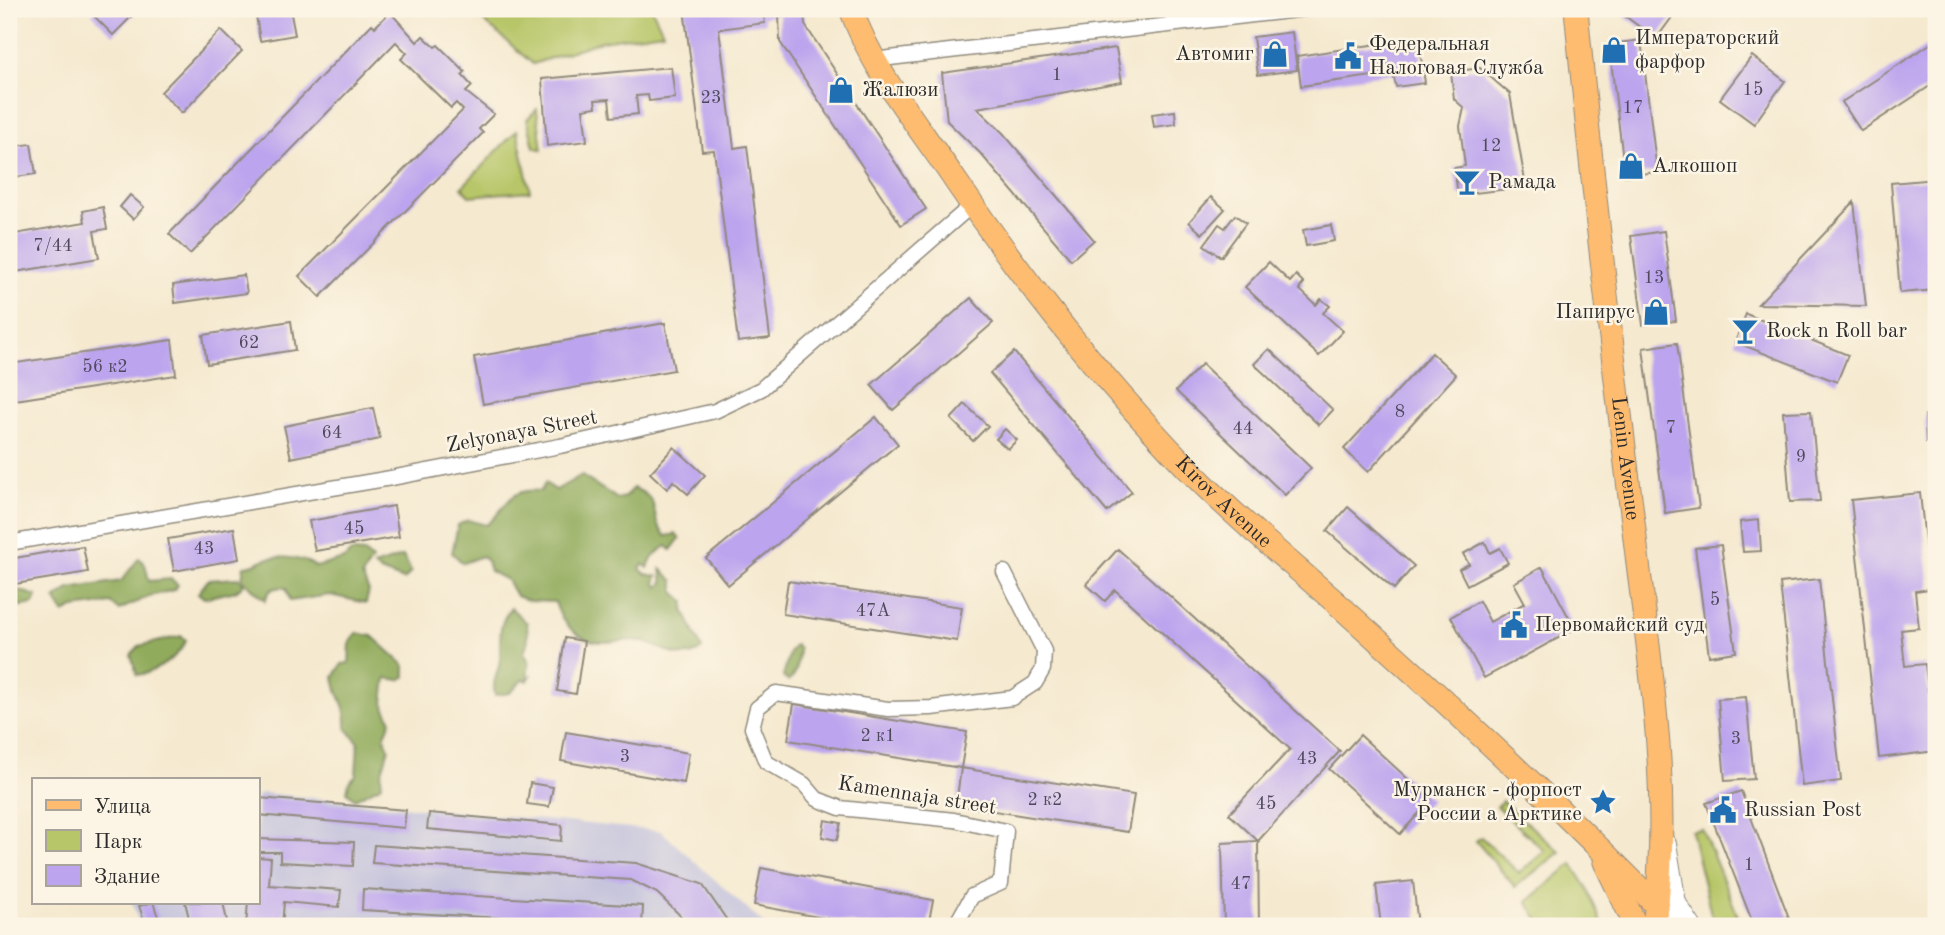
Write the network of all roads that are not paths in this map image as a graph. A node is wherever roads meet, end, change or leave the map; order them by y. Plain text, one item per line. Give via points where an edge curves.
1 (851, 9) edge
2 (1305, 9) edge
3 (1576, 9) edge
4 (873, 60) junction
5 (972, 205) junction
6 (9, 543) edge
7 (1004, 572) dead end
8 (1662, 818) junction
9 (1596, 844) junction
10 (1656, 916) edge
11 (955, 926) edge
12 (1636, 926) edge
13 (1678, 926) edge
14 (1692, 926) edge

1 - 4 main road, Kirov Avenue
2 - 4 street
3 - 8 main road, Lenin Avenue
4 - 5 main road, Kirov Avenue
5 - 6 street, Zelyonaya Street via 761,389 715,411 404,476
5 - 9 main road, Kirov Avenue via 1049,312 1195,475
7 - 11 street, Kamennaja street via 1044,651 1043,669 1035,683 1012,698 888,709 776,693 757,708 752,728 766,762 804,784 817,799 840,808 954,820 1006,831 1001,883 972,896
8 - 10 main road, Lenin Avenue
8 - 14 street via 1677,903
9 - 10 main road, Kirov Avenue
9 - 12 main road
10 - 13 street, Kirov Avenue

